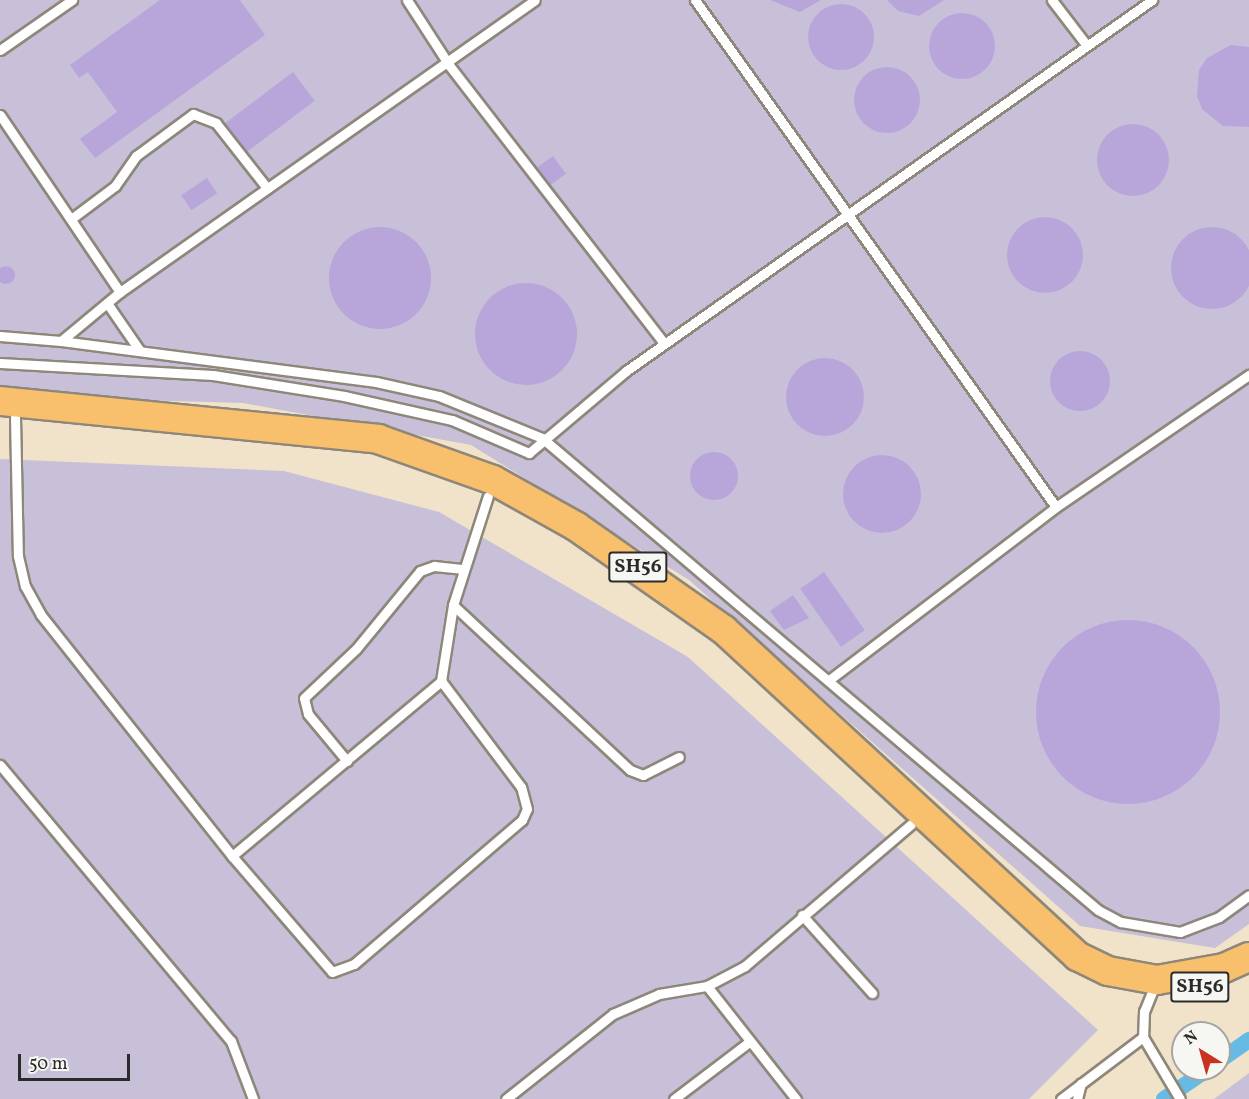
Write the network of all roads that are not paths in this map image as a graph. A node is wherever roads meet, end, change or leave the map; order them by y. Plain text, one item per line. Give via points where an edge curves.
1 (72, 0) edge
2 (407, 0) edge
3 (536, 0) edge
4 (695, 0) edge
5 (1052, 0) edge
6 (1152, 0) edge
7 (1085, 44) junction
8 (0, 50) edge
9 (449, 65) junction
10 (0, 115) edge
11 (267, 188) junction
12 (847, 213) junction
13 (71, 219) junction
14 (120, 292) junction
15 (107, 303) junction
16 (0, 336) edge
17 (61, 341) junction
18 (664, 343) junction
19 (140, 351) junction
20 (0, 363) edge
21 (1249, 375) edge
22 (5, 411) edge
23 (542, 438) junction
24 (488, 496) junction
25 (1056, 507) junction
26 (464, 569) junction
27 (453, 604) junction
28 (829, 680) junction
29 (441, 681) junction
30 (680, 757) dead end
31 (347, 761) junction
32 (0, 765) edge
33 (911, 824) junction
34 (232, 856) junction
35 (1249, 896) edge
36 (802, 915) junction
37 (1249, 957) edge
38 (1249, 974) edge
39 (707, 986) junction
40 (1153, 988) junction
41 (872, 993) dead end
42 (1143, 1037) junction
43 (749, 1042) junction
44 (1081, 1083) junction
45 (253, 1099) edge
46 (506, 1099) edge
47 (674, 1099) edge
48 (796, 1099) edge
49 (1061, 1099) edge
50 (1077, 1099) edge
51 (1180, 1099) edge

1 - 8 lane
2 - 9 lane
3 - 9 lane
4 - 12 lane
5 - 7 lane
6 - 7 lane
7 - 12 lane
9 - 11 lane
9 - 18 lane
10 - 13 lane
11 - 13 lane via 216,123 193,114 136,156 115,186
11 - 14 lane
12 - 18 lane
12 - 25 lane
13 - 14 lane
14 - 15 lane
15 - 17 lane
15 - 19 lane
16 - 17 lane
17 - 19 lane
18 - 23 lane
19 - 23 lane via 376,382 449,399
20 - 23 lane via 213,375 452,420 529,453
21 - 25 lane
22 - 24 main road, SH56 via 374,455
22 - 34 lane via 18,556 25,586 52,629
22 - 40 main road, SH56 via 378,439 493,480 597,540 724,630 1077,956
23 - 28 lane
24 - 26 lane
24 - 33 main road, SH56 via 568,540 714,642
25 - 28 lane
26 - 27 lane
26 - 31 lane via 434,566 420,571 356,649 304,698 308,714
27 - 29 lane
27 - 30 lane via 630,770 643,775
28 - 35 lane via 1098,910 1121,922 1180,932 1219,917
29 - 31 lane
29 - 34 lane via 521,787 527,809 522,820 354,964 332,972 323,966
31 - 34 lane
32 - 45 lane via 231,1041
33 - 36 lane
33 - 40 main road, SH56 via 1068,969 1102,986
36 - 39 lane via 745,966
36 - 41 lane
37 - 40 main road, SH56
38 - 40 main road, SH56
39 - 43 lane
39 - 46 lane via 659,994 613,1014
40 - 42 lane
42 - 44 lane
42 - 51 lane
43 - 47 lane
43 - 48 lane
44 - 49 lane
44 - 50 lane

